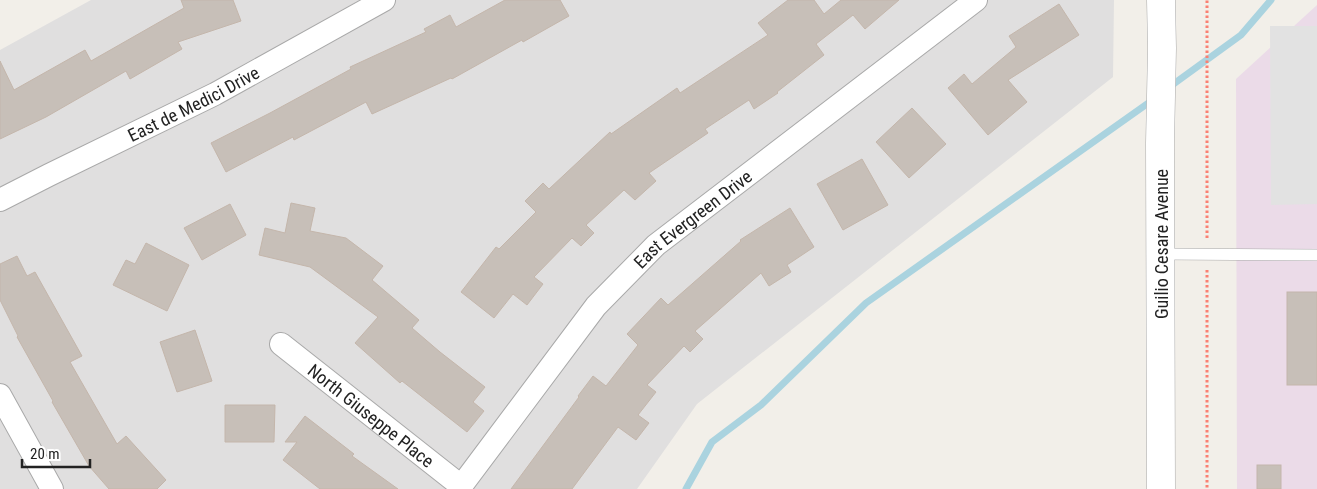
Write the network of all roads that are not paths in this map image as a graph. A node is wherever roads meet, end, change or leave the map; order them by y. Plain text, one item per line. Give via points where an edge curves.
1 (384, 0) edge
2 (976, 0) edge
3 (1161, 0) edge
4 (0, 200) edge
5 (1160, 254) junction
6 (1317, 255) edge
7 (281, 344) dead end
8 (0, 395) edge
9 (460, 488) edge
10 (52, 489) edge
11 (1161, 489) edge

1 - 4 street, East de Medici Drive via 215,94
2 - 9 street, East Evergreen Drive via 656,245 596,306
3 - 5 street, Guilio Cesare Avenue
5 - 6 lane
5 - 11 street, Guilio Cesare Avenue
7 - 9 street, North Giuseppe Place
8 - 10 street

